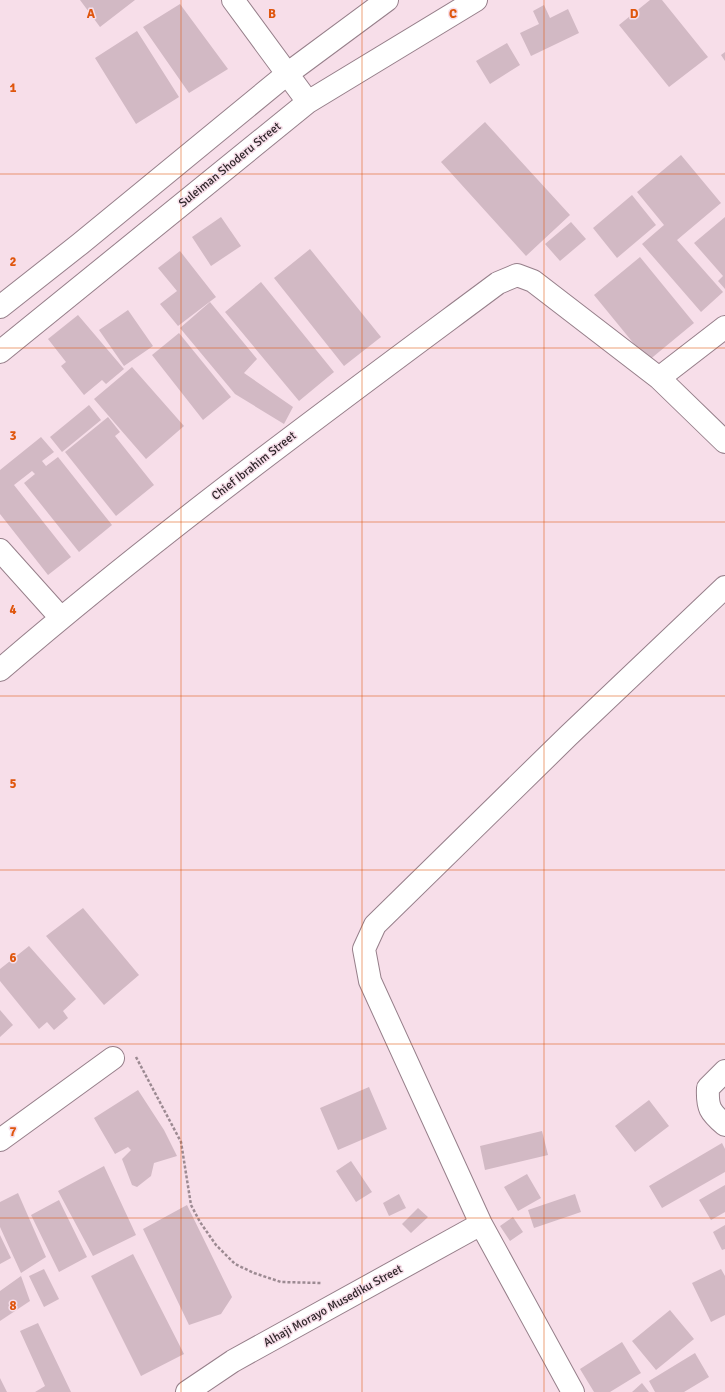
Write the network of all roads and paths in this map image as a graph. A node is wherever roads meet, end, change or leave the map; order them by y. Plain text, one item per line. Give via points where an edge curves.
1 (233, 0) edge
2 (387, 0) edge
3 (476, 0) edge
4 (288, 74) junction
5 (308, 102) junction
6 (0, 307) edge
7 (725, 327) edge
8 (0, 352) edge
9 (659, 378) junction
10 (725, 442) edge
11 (0, 550) edge
12 (725, 587) edge
13 (61, 618) junction
14 (0, 670) edge
15 (113, 1058) joint
16 (725, 1071) edge
17 (725, 1125) edge
18 (0, 1140) edge
19 (481, 1224) junction
20 (322, 1283) dead end
21 (188, 1392) edge
22 (573, 1392) edge

1 - 4 street
2 - 4 street
3 - 5 street, Suleiman Shoderu Street
4 - 5 street
4 - 6 street
5 - 8 street, Suleiman Shoderu Street
7 - 9 street
9 - 10 street
9 - 13 street, Chief Ibrahim Street via 533,281 517,275 498,282 270,453
11 - 13 street
12 - 19 street via 375,925 364,949 370,981
13 - 14 street, Chief Ibrahim Street
15 - 18 street
15 - 20 path via 138,1057 181,1142 191,1205 223,1253 235,1264 281,1282
16 - 17 street via 708,1088 707,1104
19 - 21 street, Alhaji Morayo Musediku Street via 233,1361
19 - 22 street

